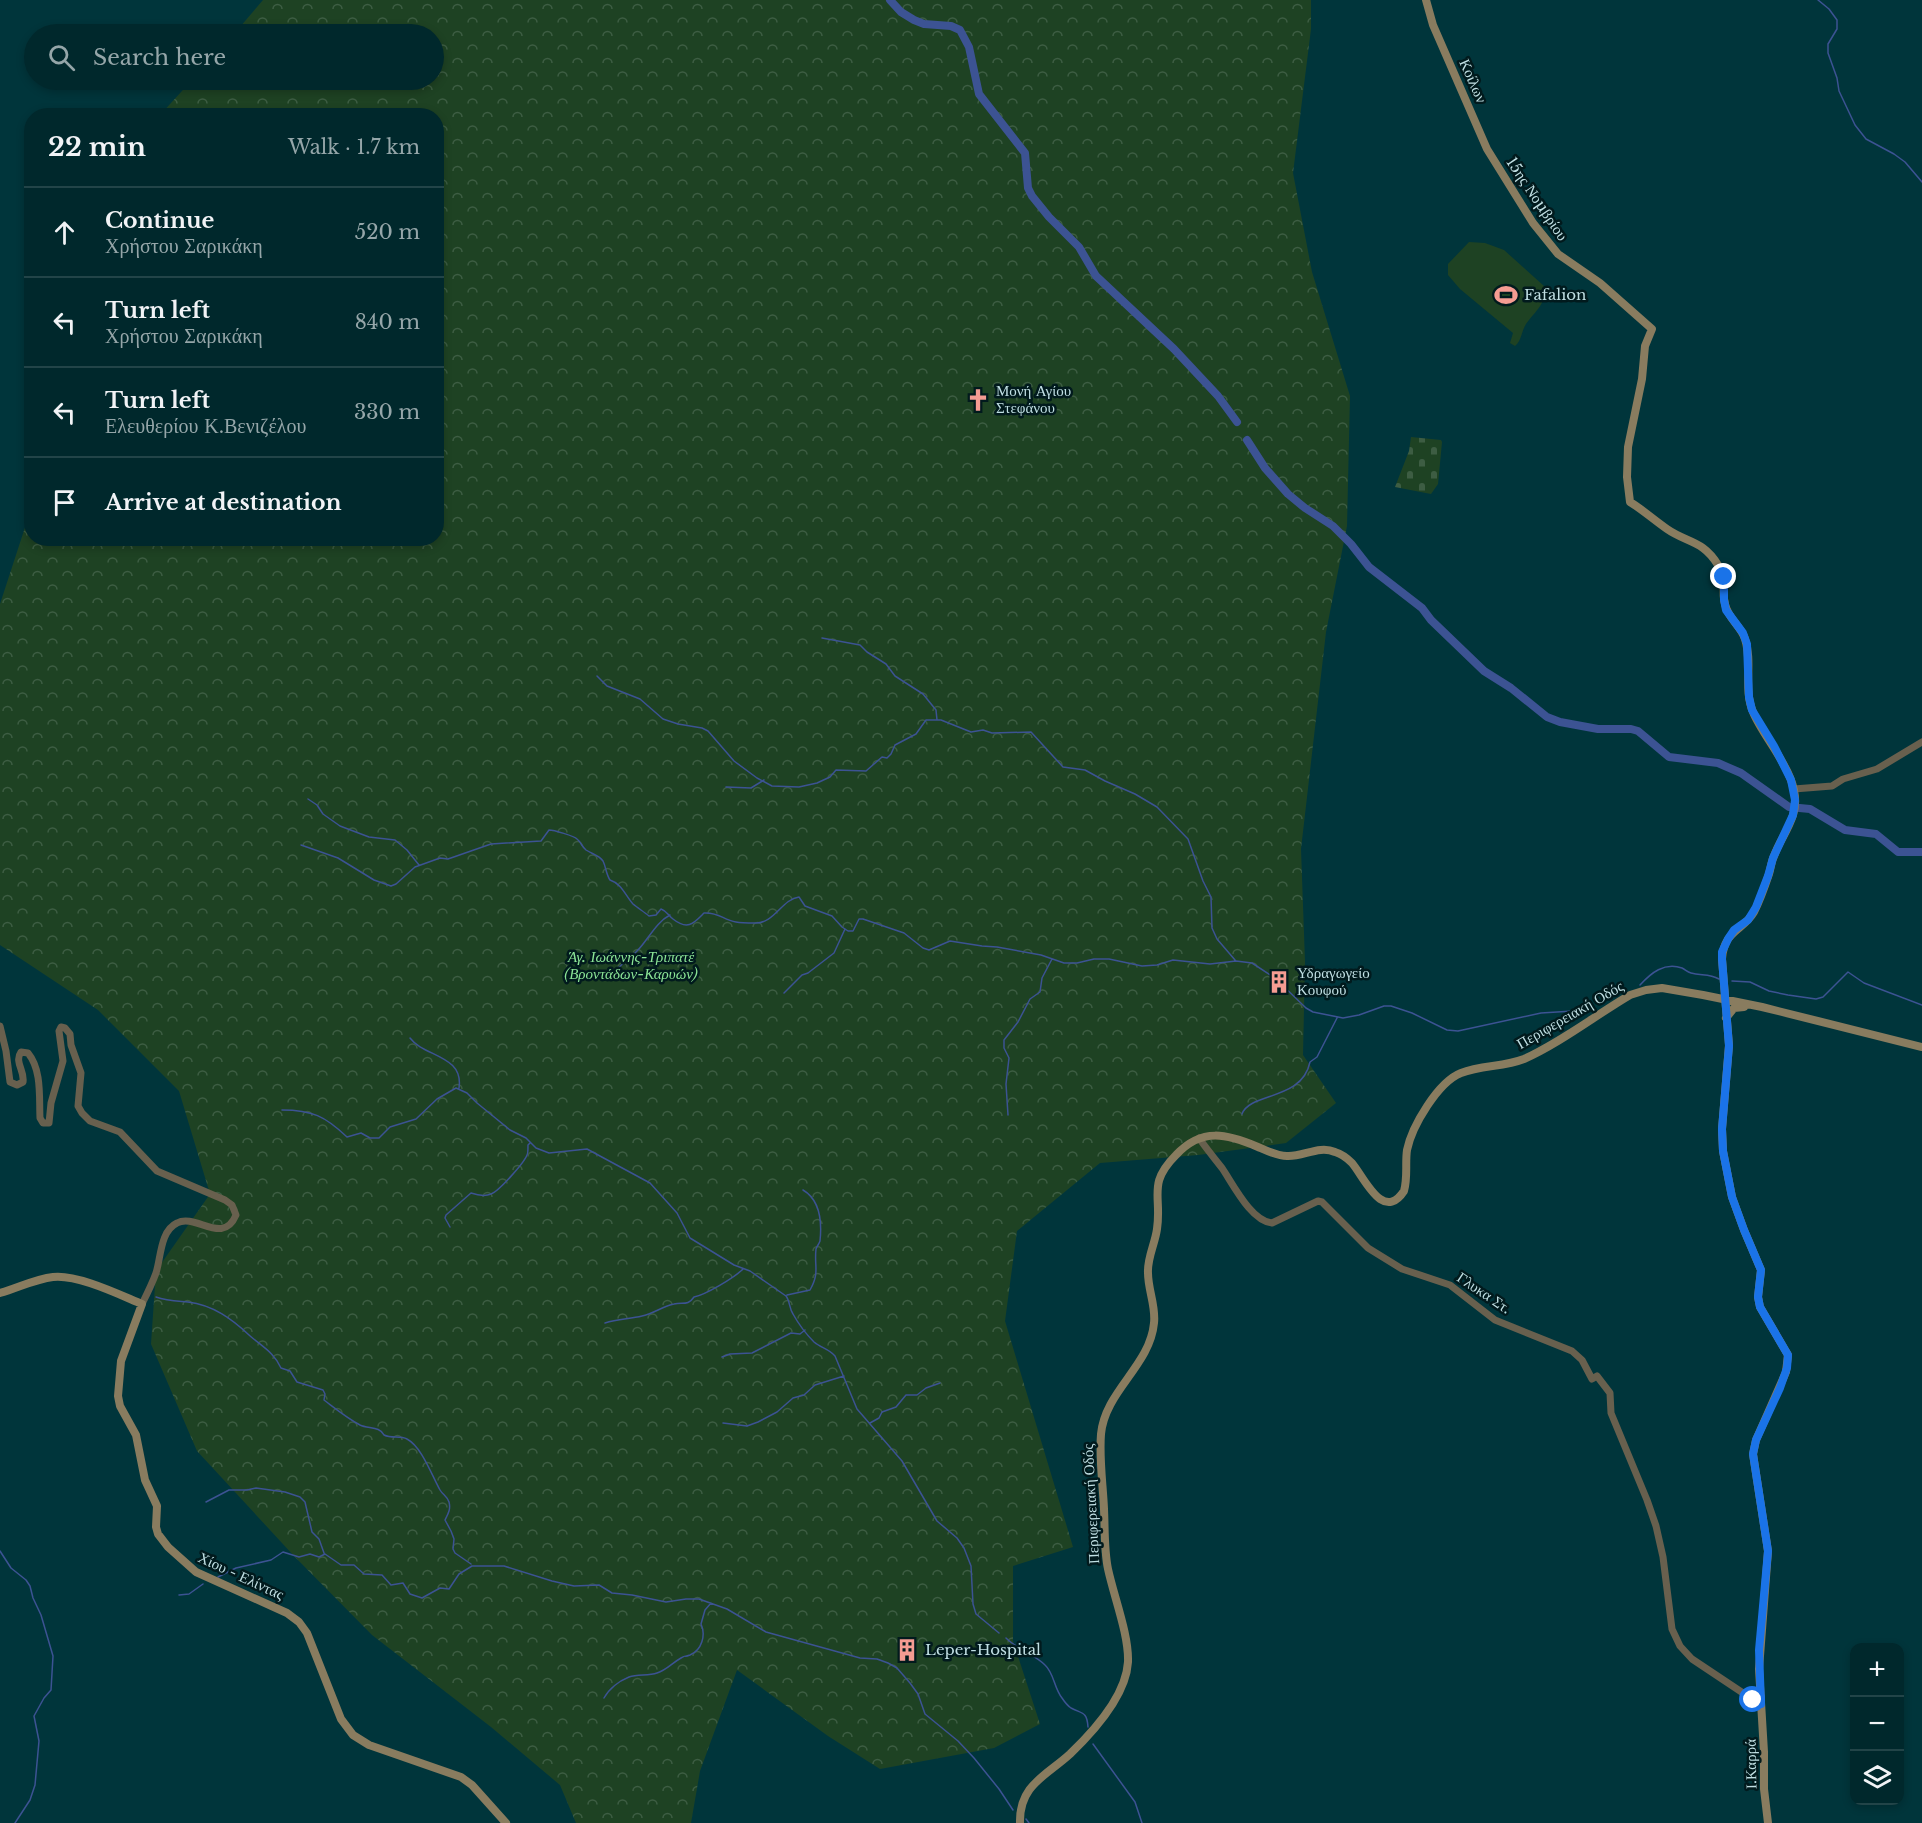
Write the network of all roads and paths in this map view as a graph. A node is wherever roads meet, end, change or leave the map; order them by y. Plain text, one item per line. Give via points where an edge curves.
1 (1426, 0) edge
2 (1487, 149) joint
3 (1922, 742) edge
4 (1794, 789) junction
5 (1723, 983) junction
6 (1677, 991) junction
7 (1702, 995) junction
8 (1725, 1002) junction
9 (1744, 1008) junction
10 (1766, 1008) junction
11 (1726, 1018) junction
12 (0, 1026) edge
13 (1922, 1047) edge
14 (1198, 1138) junction
15 (0, 1293) edge
16 (142, 1304) junction
17 (1761, 1704) junction
18 (506, 1823) edge
19 (1020, 1823) edge
20 (1768, 1823) edge

1 - 2 main road, Κοίλων
2 - 4 main road, 15ης Νομβρίου via 1552,248 1652,329 1645,346 1628,447 1630,502 1668,529 1700,545 1721,570 1726,610 1747,644 1752,710
3 - 4 street via 1877,769 1832,786
4 - 5 main road, Ι.Καρρά via 1794,808 1754,912 1734,930 1722,952
5 - 7 main road via 1713,995
5 - 8 main road, Ι.Καρρά
6 - 7 main road, Περιφερειακή Οδός
6 - 8 main road, Περιφερειακή Οδός
6 - 14 main road, Περιφερειακή Οδός via 1638,991 1526,1058 1452,1077 1415,1128 1407,1152 1404,1191 1394,1201 1375,1196 1351,1162 1332,1150 1287,1156 1226,1136
7 - 8 main road, Περιφερειακή Οδός
8 - 9 main road, Περιφερειακή Οδός
8 - 10 main road, Περιφερειακή Οδός
8 - 11 main road, Ι.Καρρά
9 - 10 main road, Περιφερειακή Οδός
9 - 11 main road via 1734,1008
10 - 13 main road, Περιφερειακή Οδός
11 - 17 main road, Ι.Καρρά via 1729,1046 1722,1129 1725,1163 1736,1209 1761,1270 1760,1307 1788,1355 1780,1388 1753,1454 1768,1551 1759,1650
12 - 16 street via 12,1084 23,1082 18,1061 21,1052 28,1053 35,1063 43,1123 50,1123 51,1103 63,1061 61,1027 70,1034 81,1073 78,1106 82,1113 90,1121 120,1132 157,1171 225,1200 234,1208 234,1220 221,1228 186,1221 172,1226
14 - 17 street, Γλυκα Στ. via 1264,1221 1277,1221 1322,1202 1368,1248 1402,1269 1450,1286 1495,1320 1578,1355 1610,1393 1611,1413 1656,1526 1676,1637 1692,1659
14 - 19 main road, Περιφερειακή Οδός via 1175,1155 1158,1181 1158,1226 1148,1269 1153,1332 1141,1358 1108,1406 1101,1433 1107,1558 1127,1650 1126,1678 1114,1702 1084,1739 1028,1790 1020,1809
15 - 16 main road via 60,1276
16 - 18 main road, Χίου - Ελίντας via 121,1361 118,1396 136,1435 145,1480 157,1506 156,1530 160,1538 196,1572 267,1603 299,1622 307,1633 339,1715 356,1737 461,1777
17 - 20 main road, Ι.Καρρά

